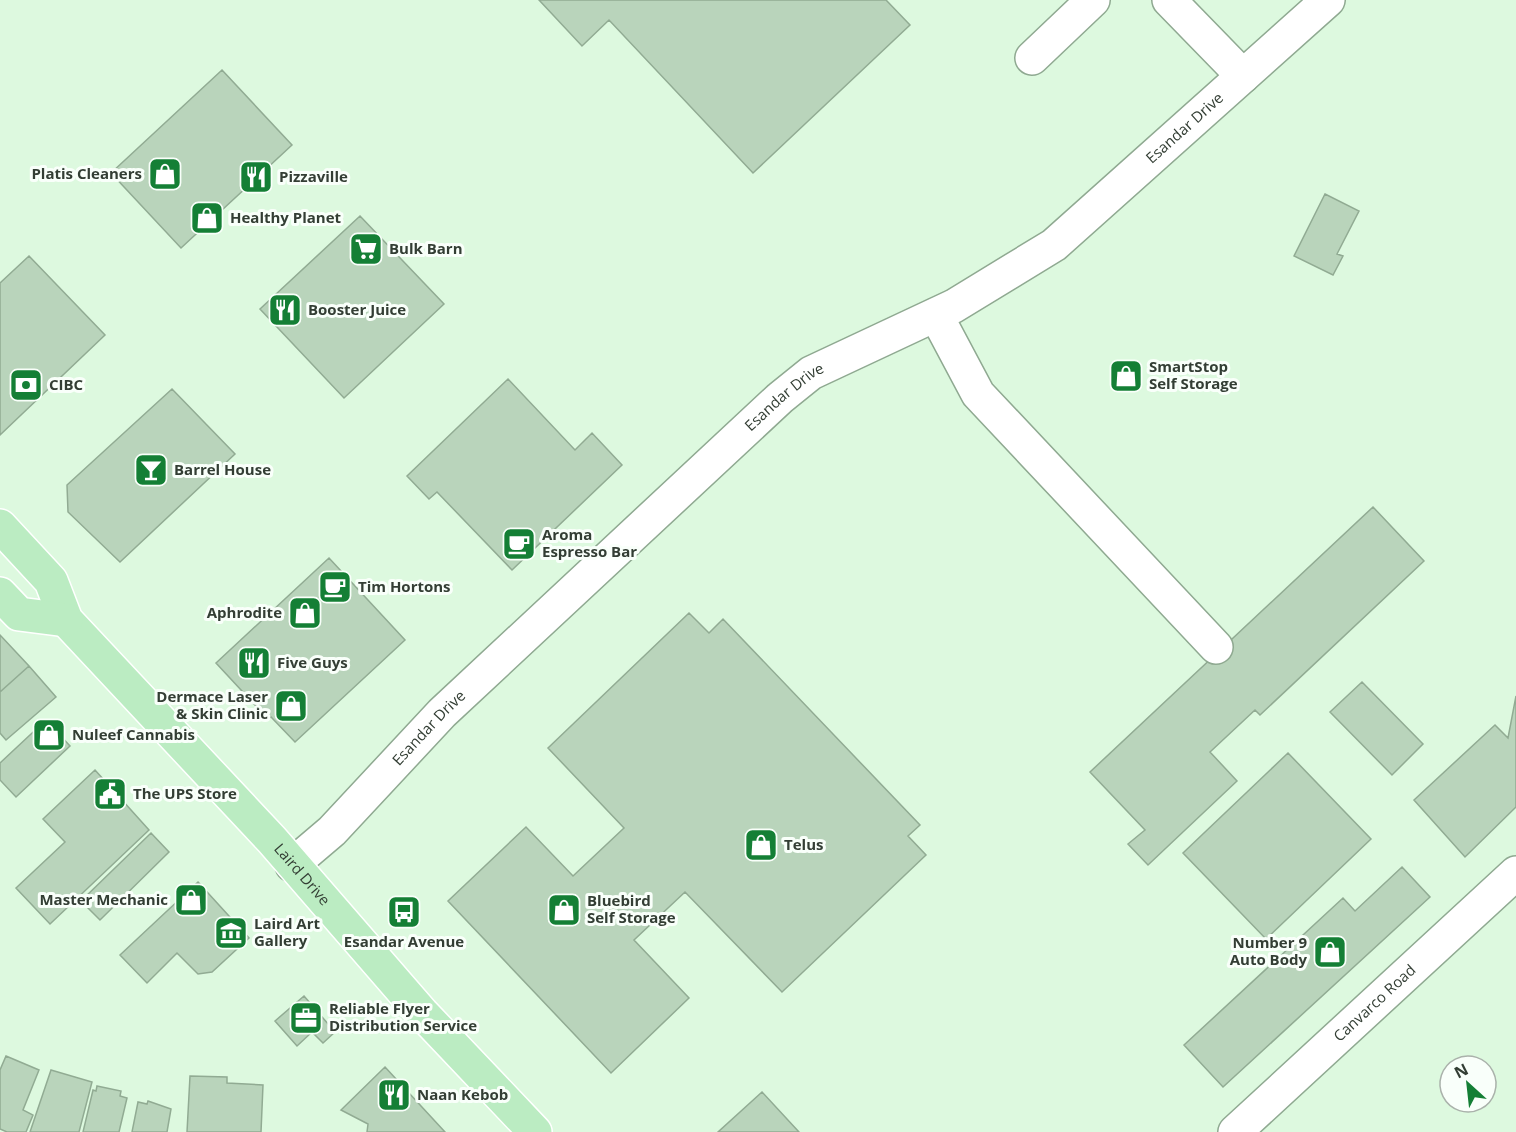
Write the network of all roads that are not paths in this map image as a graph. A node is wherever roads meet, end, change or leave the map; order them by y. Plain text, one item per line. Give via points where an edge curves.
1 (1093, 0) edge
2 (1169, 0) edge
3 (1328, 0) edge
4 (1032, 58) dead end
5 (1243, 76) junction
6 (936, 315) junction
7 (0, 526) edge
8 (0, 594) edge
9 (66, 620) junction
10 (1216, 647) dead end
11 (292, 864) junction
12 (1516, 873) edge
13 (535, 1132) edge
14 (1235, 1132) edge

1 - 4 street
2 - 5 street
3 - 5 street, Esandar Drive
5 - 6 street, Esandar Drive via 1054,245
6 - 10 street via 978,393
6 - 11 street, Esandar Drive via 812,373 780,398 442,713 332,831
7 - 9 main road, Laird Drive via 51,581
8 - 9 main road via 19,614
9 - 11 main road, Laird Drive
11 - 13 main road, Laird Drive via 422,1012
12 - 14 street, Canvarco Road

